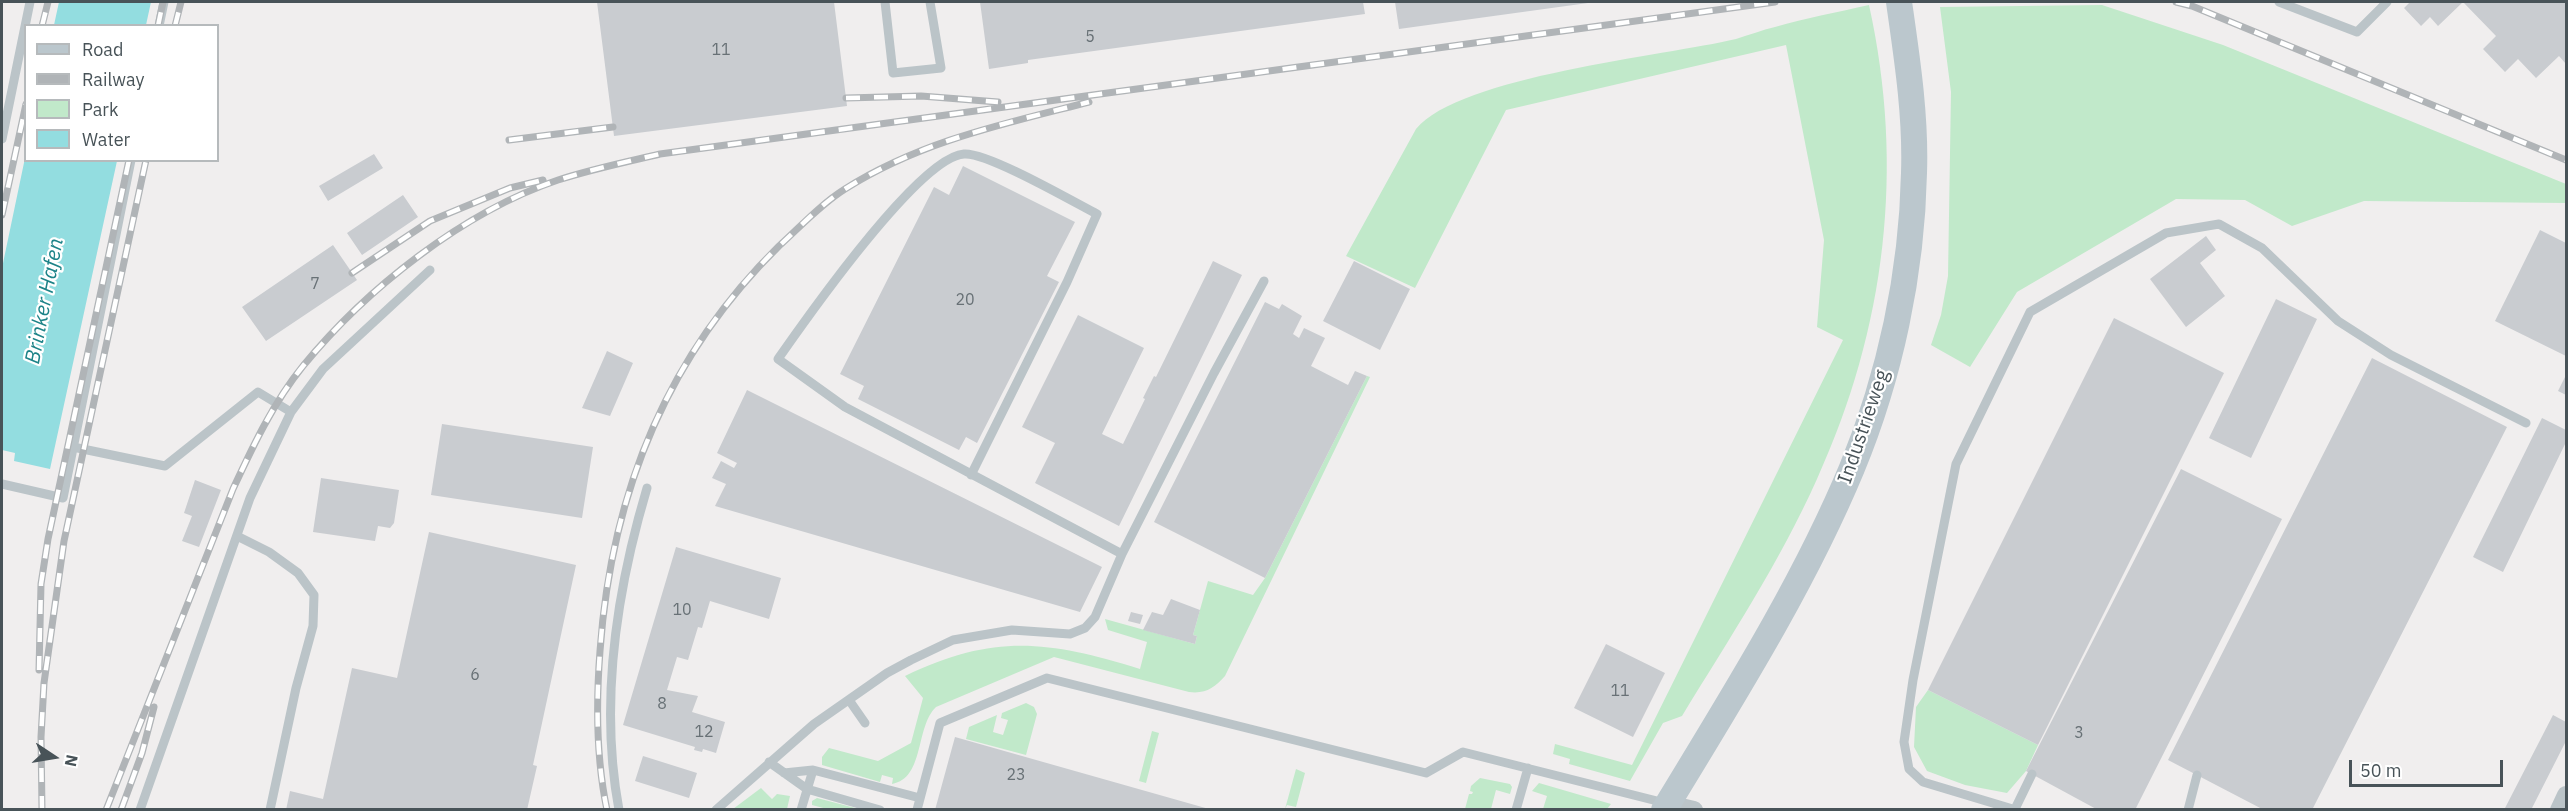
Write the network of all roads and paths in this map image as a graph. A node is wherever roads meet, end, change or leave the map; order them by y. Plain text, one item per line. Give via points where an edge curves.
1 (30, 2) edge
2 (164, 2) edge
3 (885, 2) edge
4 (930, 2) edge
5 (1899, 2) edge
6 (2279, 2) edge
7 (2387, 2) edge
8 (26, 24) edge
9 (159, 24) edge
10 (24, 31) edge
11 (2, 139) edge
12 (131, 162) edge
13 (430, 270) dead end
14 (1264, 281) dead end
15 (291, 412) junction
16 (2526, 423) dead end
17 (73, 447) junction
18 (971, 475) junction
19 (2, 484) edge
20 (646, 488) dead end
21 (237, 536) junction
22 (1122, 554) junction
23 (849, 700) junction
24 (865, 723) dead end
25 (769, 762) junction
26 (1528, 768) junction
27 (813, 770) junction
28 (784, 773) junction
29 (2032, 774) dead end
30 (2197, 775) dead end
31 (807, 789) junction
32 (2566, 795) edge
33 (920, 798) junction
34 (1666, 807) edge
35 (2016, 809) edge
36 (140, 810) edge
37 (270, 810) edge
38 (620, 810) edge
39 (716, 810) edge
40 (801, 810) edge
41 (880, 810) edge
42 (917, 810) edge
43 (1516, 810) edge
44 (1694, 810) edge
45 (2188, 810) edge
46 (2559, 810) edge

1 - 8 lane
2 - 9 lane
3 - 4 lane via 893,73 941,68
5 - 34 street, Industrieweg via 1912,107 1914,172 1906,275 1882,382 1852,469 1815,548
6 - 7 lane via 2357,32
10 - 11 lane
12 - 17 lane
13 - 15 lane via 323,369
14 - 22 lane
15 - 17 lane via 258,392 165,466
15 - 21 lane via 250,498
16 - 35 lane via 2391,355 2338,321 2262,248 2219,224 2166,233 2030,312 1956,464 1904,742 1909,769 1923,782
17 - 19 lane via 63,498
18 - 18 lane via 844,407 778,359 832,283 918,182 963,153 986,158 1097,214
18 - 22 lane
20 - 38 lane via 629,547 614,647 612,740
21 - 36 lane
21 - 37 lane via 298,573 314,595 313,626
22 - 23 lane via 1095,617 1085,628 1070,634 1012,630 953,640 887,672
23 - 24 lane
23 - 25 lane
25 - 28 lane
25 - 39 lane
26 - 33 lane via 1463,752 1426,773 1047,678 940,723
26 - 34 lane
26 - 43 lane
27 - 28 lane
27 - 31 lane
27 - 33 lane
28 - 31 lane
29 - 35 lane
30 - 45 lane
31 - 40 lane
31 - 41 lane
32 - 46 street
33 - 42 lane
34 - 44 street

